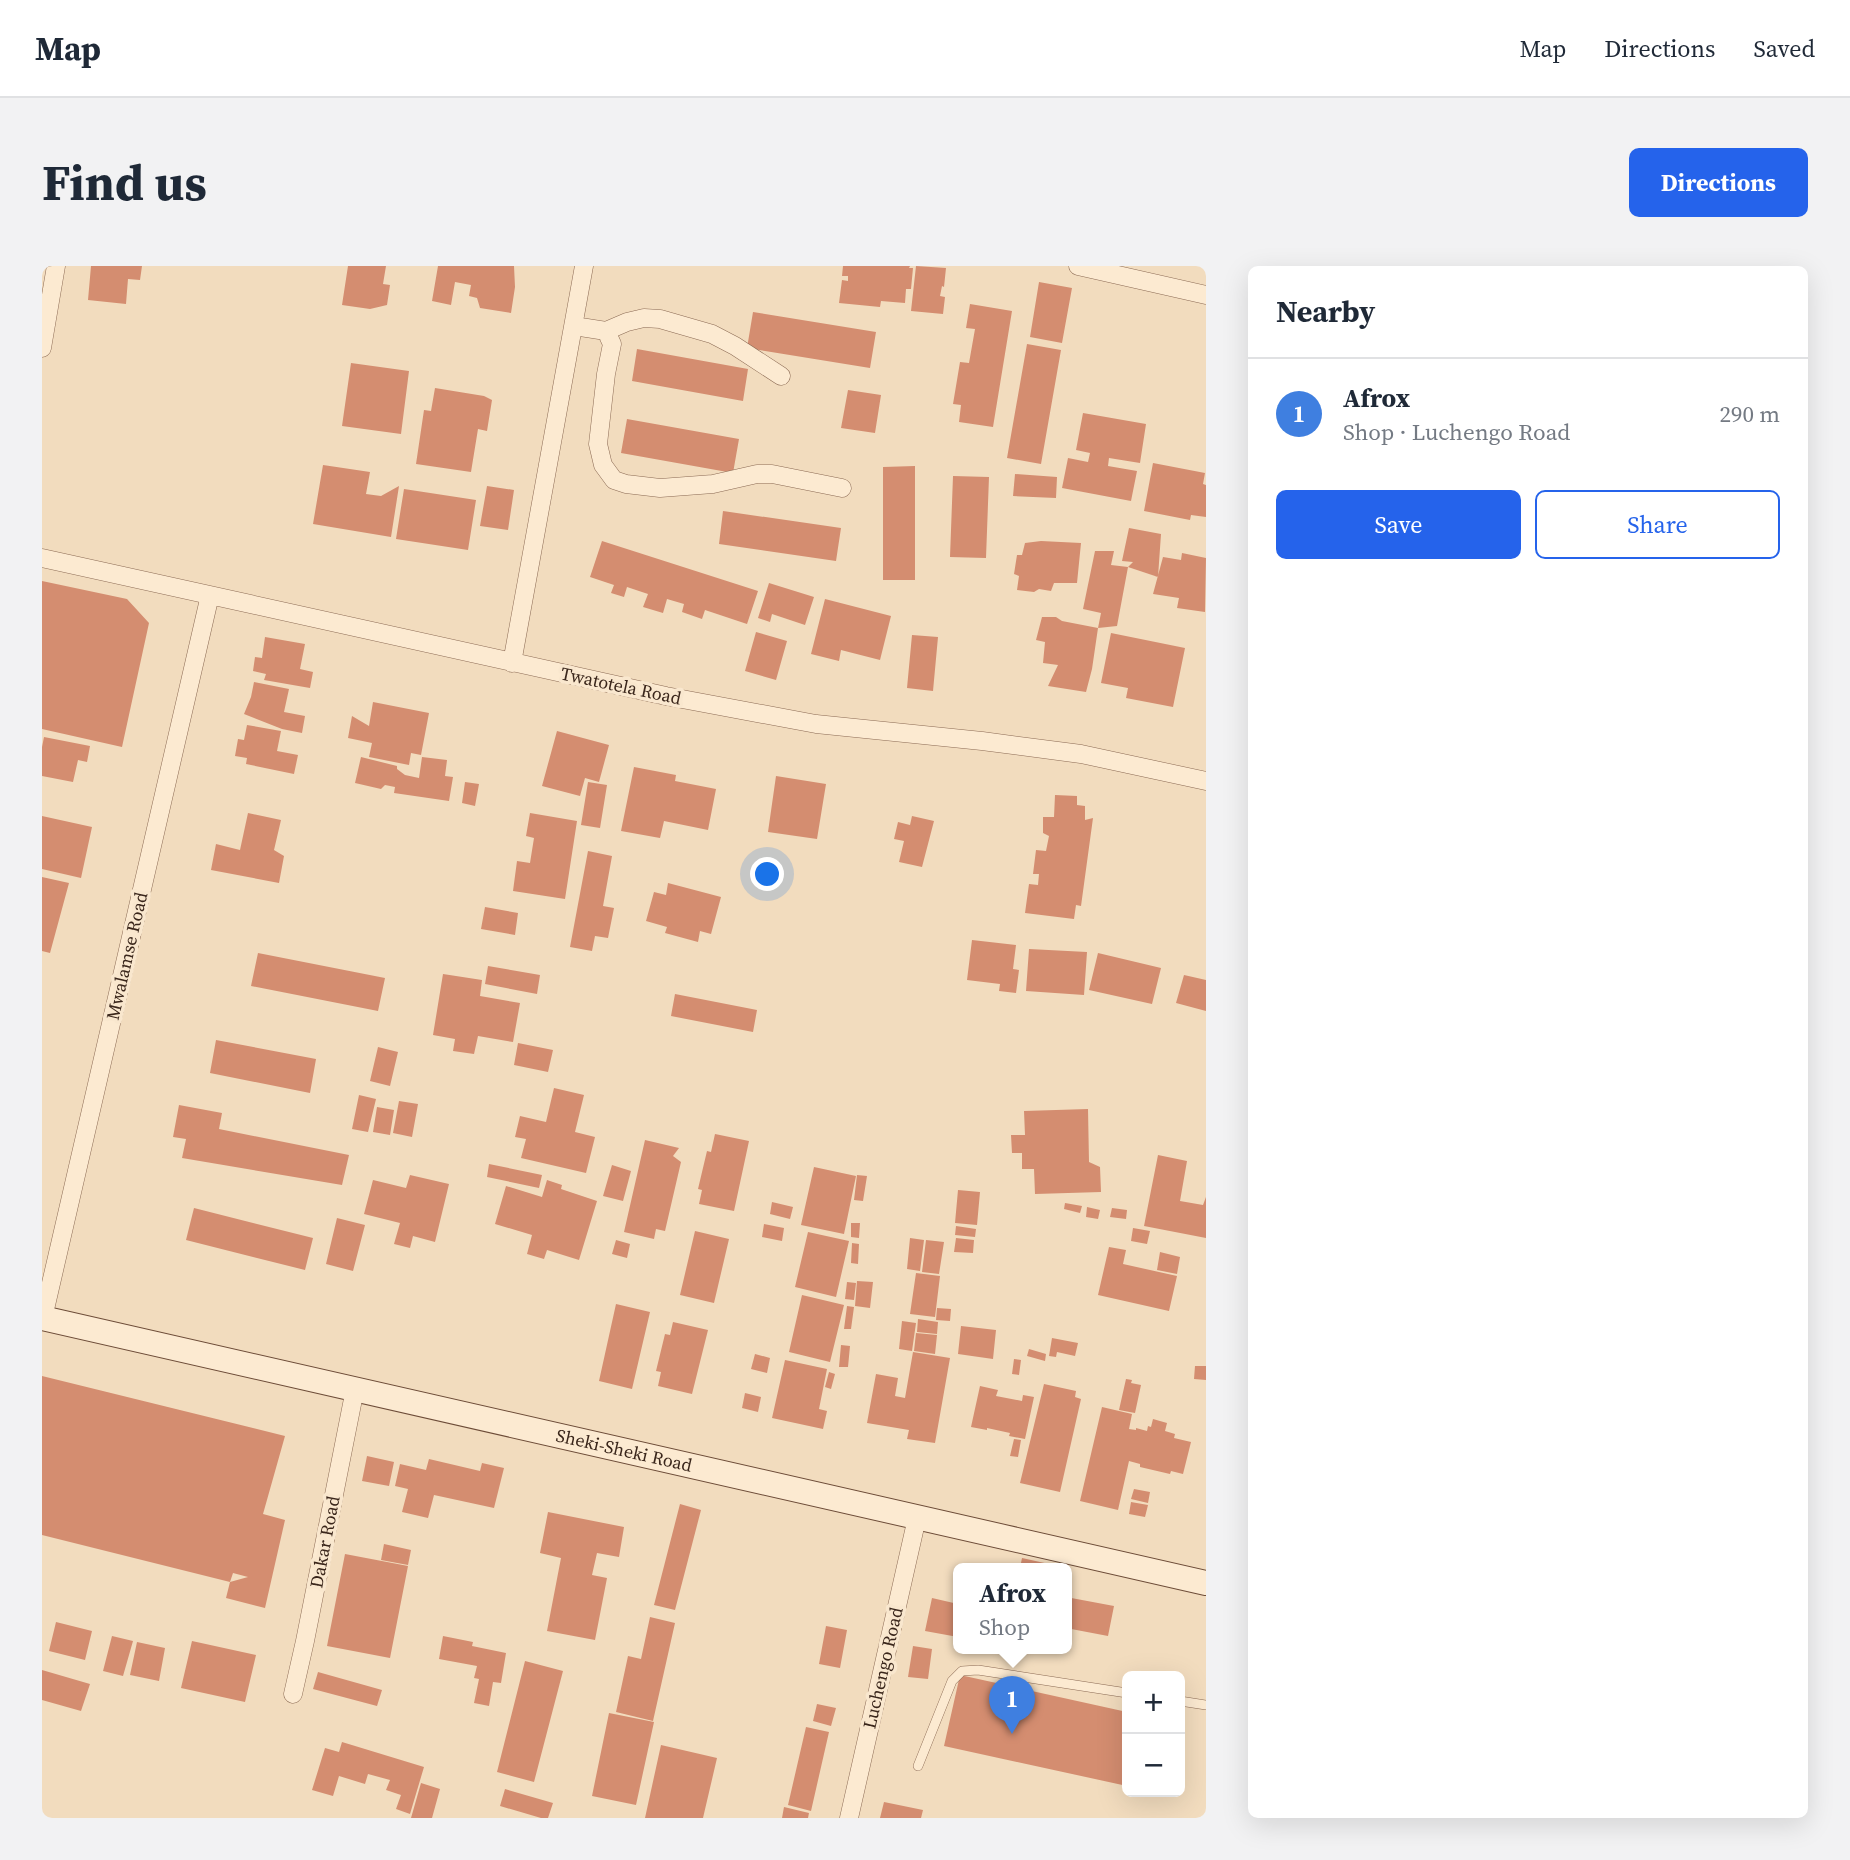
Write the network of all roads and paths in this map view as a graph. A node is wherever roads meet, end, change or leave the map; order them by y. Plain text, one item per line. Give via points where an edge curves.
1 (56, 266) edge
2 (584, 266) edge
3 (1078, 266) edge
4 (1206, 295) edge
5 (574, 326) junction
6 (606, 331) junction
7 (42, 348) edge
8 (781, 376) dead end
9 (842, 488) dead end
10 (42, 558) edge
11 (210, 594) junction
12 (512, 663) junction
13 (1206, 781) edge
14 (43, 1318) edge
15 (355, 1389) junction
16 (917, 1518) junction
17 (1206, 1583) edge
18 (1122, 1692) edge
19 (293, 1694) dead end
20 (1185, 1701) edge
21 (1206, 1704) edge
22 (918, 1766) dead end
23 (849, 1818) edge

1 - 7 street
2 - 5 street
3 - 4 street
5 - 6 street
5 - 12 street
6 - 8 street via 644,318 660,320 712,334
6 - 9 street via 612,344 598,444 603,466 614,480 660,488 772,474
10 - 11 street, Twatotela Road
11 - 12 street, Twatotela Road
11 - 14 street, Mwalamse Road
12 - 13 street, Twatotela Road via 816,724 1081,754
14 - 15 street, Sheki-Sheki Road
15 - 16 street, Sheki-Sheki Road
15 - 19 street, Dakar Road
16 - 17 street, Sheki-Sheki Road
16 - 23 street, Luchengo Road
18 - 22 lane via 961,1671 952,1681
20 - 21 lane

